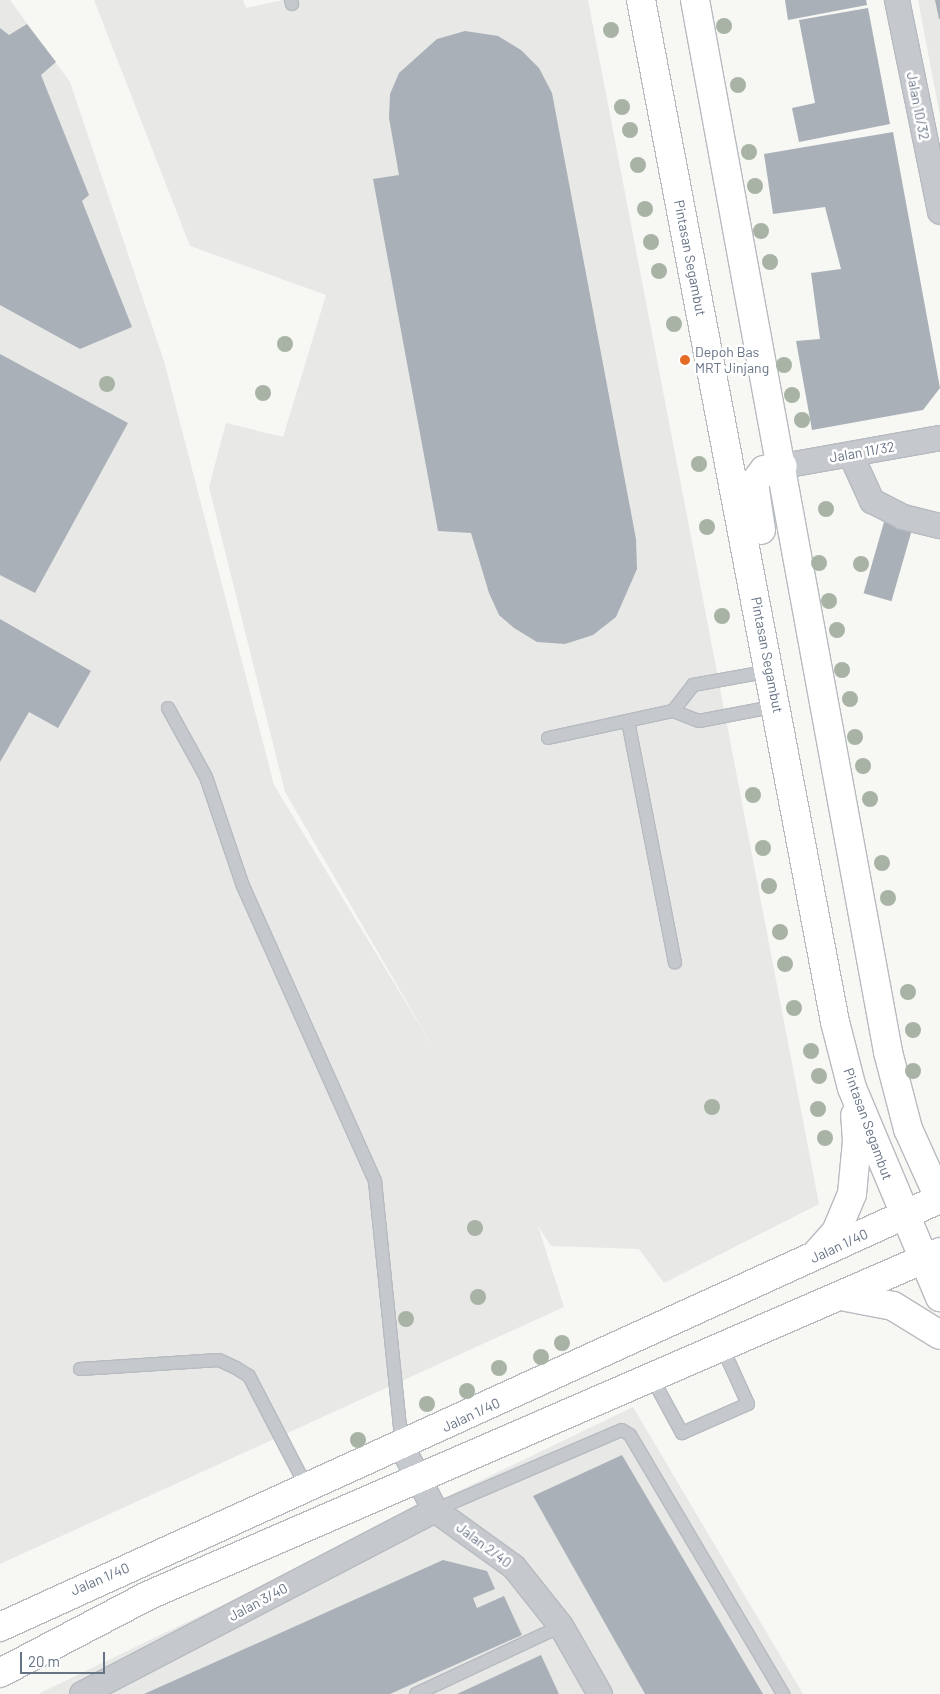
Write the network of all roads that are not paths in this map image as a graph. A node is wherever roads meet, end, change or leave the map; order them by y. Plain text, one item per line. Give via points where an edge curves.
1 (641, 0) edge
2 (695, 0) edge
3 (897, 0) edge
4 (940, 212) edge
5 (940, 438) edge
6 (851, 455) junction
7 (783, 466) junction
8 (940, 526) edge
9 (769, 665) junction
10 (776, 706) junction
11 (168, 708) dead end
12 (673, 711) junction
13 (628, 720) junction
14 (548, 738) dead end
15 (675, 962) dead end
16 (852, 1088) junction
17 (940, 1199) edge
18 (903, 1216) junction
19 (931, 1255) edge
20 (811, 1259) junction
21 (841, 1296) junction
22 (940, 1296) edge
23 (940, 1335) edge
24 (724, 1349) junction
25 (80, 1369) dead end
26 (652, 1378) junction
27 (402, 1446) junction
28 (418, 1480) junction
29 (306, 1486) junction
30 (435, 1510) junction
31 (561, 1626) junction
32 (0, 1627) edge
33 (0, 1673) edge
34 (82, 1694) edge
35 (416, 1694) edge
36 (600, 1694) edge
37 (784, 1694) edge

1 - 9 main road, Pintasan Segambut
2 - 7 main road
3 - 4 street, Jalan 10/32
5 - 6 street, Jalan 11/32
6 - 7 street, Jalan 11/32
6 - 8 street via 872,501 903,517
7 - 9 main road via 764,470 754,483 769,592
7 - 17 main road via 888,1052 908,1129
9 - 10 main road, Pintasan Segambut
9 - 12 lane via 693,685
10 - 12 lane via 698,720
10 - 16 main road, Pintasan Segambut via 835,1022
11 - 27 lane via 206,777 243,886 375,1181
12 - 13 lane
13 - 14 lane
13 - 15 lane
16 - 18 main road, Pintasan Segambut
16 - 20 main road via 857,1141 852,1194 836,1232
17 - 18 main road, Jalan 1/40
18 - 19 main road, Pintasan Segambut
18 - 20 main road, Jalan 1/40
19 - 21 main road
19 - 22 main road, Pintasan Segambut
20 - 27 main road, Jalan 1/40
21 - 23 main road via 894,1306
21 - 24 main road
24 - 26 main road
24 - 26 lane via 748,1404 682,1432
25 - 29 lane via 219,1360 236,1368 249,1376
26 - 28 main road
27 - 28 street, Jalan 2/40
27 - 29 main road, Jalan 1/40
28 - 30 street, Jalan 2/40
28 - 33 main road via 147,1596
29 - 32 main road, Jalan 1/40
30 - 31 street, Jalan 2/40 via 514,1567
30 - 34 street, Jalan 3/40
30 - 37 lane via 622,1430 630,1435
31 - 35 lane
31 - 36 street, Jalan 2/40

